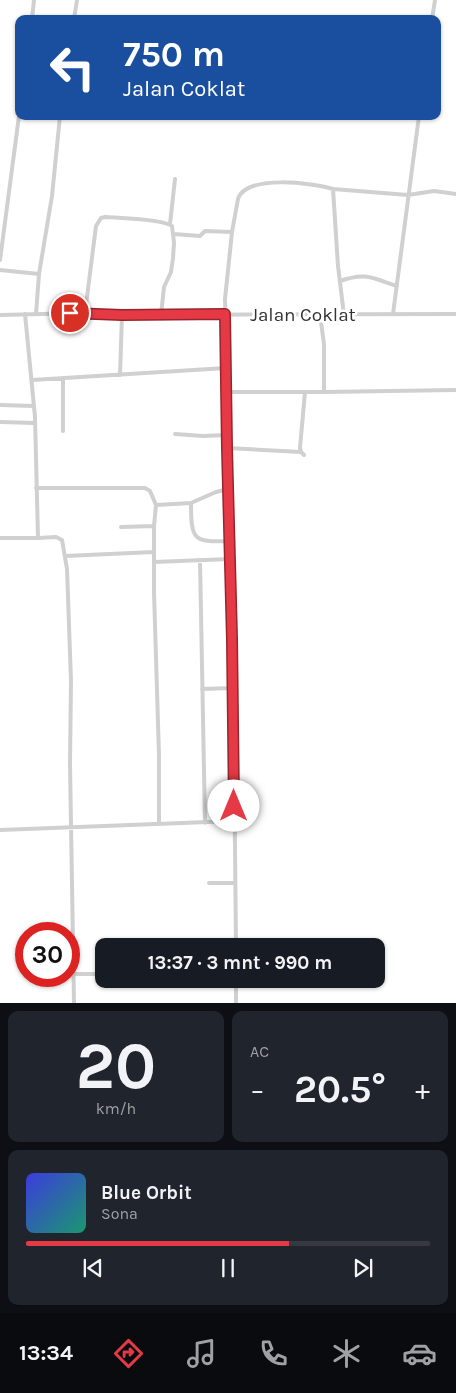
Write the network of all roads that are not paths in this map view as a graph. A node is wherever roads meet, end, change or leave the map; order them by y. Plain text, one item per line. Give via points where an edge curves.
1 (34, 0) edge
2 (77, 0) edge
3 (434, 0) edge
4 (32, 15) edge
5 (75, 15) edge
6 (432, 15) edge
7 (18, 120) edge
8 (60, 120) edge
9 (418, 120) edge
10 (175, 179) dead end
11 (333, 189) junction
12 (456, 194) edge
13 (408, 195) junction
14 (170, 224) junction
15 (232, 232) junction
16 (174, 234) junction
17 (0, 260) edge
18 (0, 270) edge
19 (37, 274) junction
20 (340, 281) junction
21 (397, 286) junction
22 (85, 313) junction
23 (25, 314) junction
24 (36, 314) junction
25 (225, 314) junction
26 (393, 314) junction
27 (456, 314) edge
28 (0, 315) edge
29 (122, 315) junction
30 (161, 315) junction
31 (320, 315) junction
32 (344, 315) junction
33 (226, 368) junction
34 (120, 375) junction
35 (63, 379) junction
36 (32, 380) junction
37 (456, 390) edge
38 (226, 392) junction
39 (305, 392) junction
40 (324, 392) junction
41 (0, 406) edge
42 (34, 406) junction
43 (0, 422) edge
44 (35, 423) junction
45 (63, 431) dead end
46 (175, 434) dead end
47 (227, 435) junction
48 (227, 448) junction
49 (36, 488) junction
50 (228, 489) junction
51 (191, 503) junction
52 (156, 505) junction
53 (154, 526) junction
54 (121, 527) dead end
55 (0, 538) edge
56 (38, 538) junction
57 (230, 541) junction
58 (154, 552) junction
59 (65, 556) junction
60 (230, 559) junction
61 (200, 560) junction
62 (154, 562) junction
63 (232, 688) junction
64 (202, 689) junction
65 (234, 821) junction
66 (205, 823) junction
67 (159, 824) junction
68 (72, 828) junction
69 (0, 830) edge
70 (235, 883) junction
71 (209, 884) dead end
72 (73, 922) edge
73 (236, 938) edge
74 (80, 974) edge
75 (95, 974) edge
76 (74, 987) edge
77 (236, 988) edge
78 (74, 1003) edge
79 (236, 1003) edge

1 - 4 street
2 - 5 street
3 - 6 street
7 - 17 street
8 - 19 street via 52,196
9 - 13 street
10 - 14 street
11 - 13 street
11 - 15 street via 270,182 245,189 238,199
11 - 20 street
12 - 13 street via 434,191
13 - 21 street
14 - 16 street
14 - 22 street via 114,218 99,220
15 - 16 street via 205,231 200,236
15 - 25 street
16 - 30 street via 172,269 164,287
18 - 19 street
19 - 24 street
20 - 21 street via 362,276
20 - 32 street
21 - 26 street
22 - 24 street, Jalan Coklat
22 - 29 street, Jalan Coklat
23 - 24 street, Jalan Coklat
23 - 28 street, Jalan Coklat
23 - 36 street
25 - 30 street, Jalan Coklat
25 - 31 street, Jalan Coklat
25 - 33 street
26 - 27 street, Jalan Coklat
26 - 32 street, Jalan Coklat
29 - 30 street, Jalan Coklat
29 - 34 street
31 - 32 street, Jalan Coklat
31 - 40 street
33 - 34 street
33 - 38 street
34 - 35 street
35 - 36 street
35 - 45 street
36 - 42 street
37 - 40 street
38 - 39 street
38 - 47 street
39 - 40 street
39 - 48 street via 302,453
41 - 42 street
42 - 44 street
43 - 44 street
44 - 49 street
46 - 47 street
47 - 48 street
48 - 50 street
49 - 52 street via 145,488 150,491
49 - 56 street
50 - 51 street
50 - 57 street
51 - 52 street
51 - 57 street via 195,534 204,541
52 - 53 street
53 - 54 street
53 - 58 street
55 - 56 street
56 - 59 street via 62,540
57 - 60 street
58 - 59 street
58 - 62 street
59 - 68 street via 72,681
60 - 61 street
60 - 63 street
61 - 62 street
61 - 64 street
62 - 67 street
63 - 64 street
63 - 65 street
64 - 66 street
65 - 66 street
65 - 70 street
66 - 67 street
67 - 68 street
68 - 69 street
68 - 72 street
70 - 71 street
70 - 73 street
74 - 75 street
76 - 78 street
77 - 79 street

